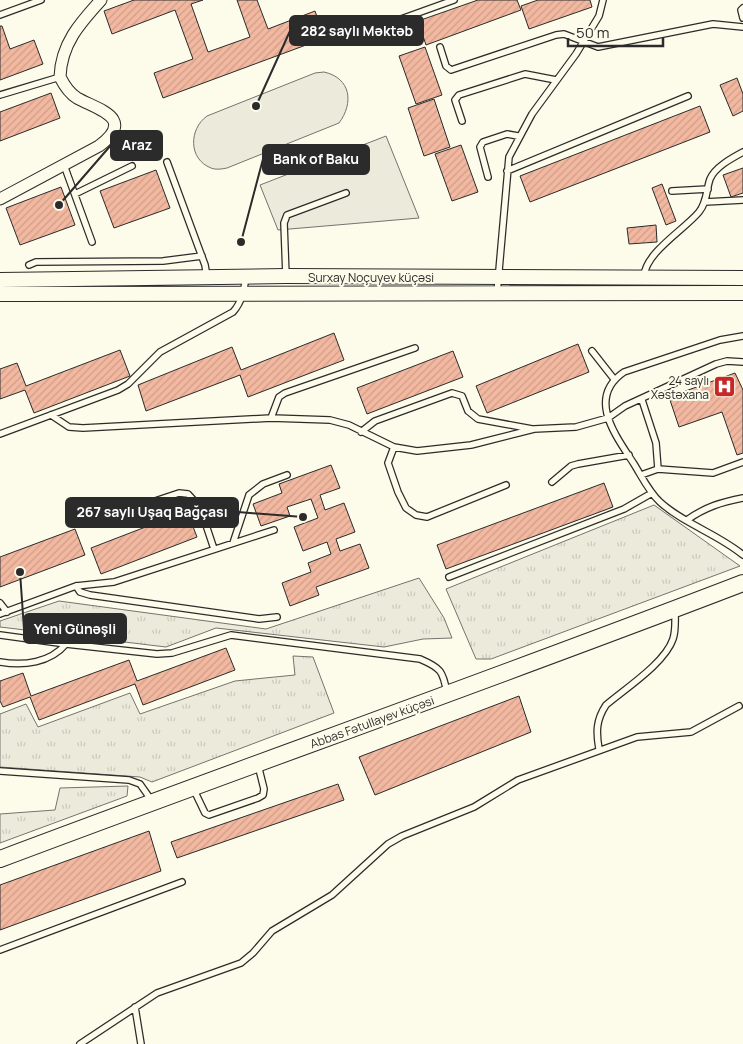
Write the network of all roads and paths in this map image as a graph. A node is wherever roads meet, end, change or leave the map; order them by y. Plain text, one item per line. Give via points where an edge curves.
1 (41, 0) edge
2 (101, 0) edge
3 (454, 0) edge
4 (603, 0) edge
5 (743, 8) edge
6 (0, 15) edge
7 (743, 18) edge
8 (743, 27) edge
9 (362, 33) dead end
10 (583, 42) junction
11 (440, 47) dead end
12 (60, 77) junction
13 (556, 80) junction
14 (0, 95) edge
15 (688, 96) dead end
16 (462, 121) dead end
17 (518, 136) junction
18 (743, 152) edge
19 (167, 162) dead end
20 (64, 164) junction
21 (132, 166) dead end
22 (507, 170) junction
23 (488, 176) dead end
24 (708, 188) junction
25 (672, 191) dead end
26 (346, 193) dead end
27 (75, 194) junction
28 (0, 199) edge
29 (743, 200) edge
30 (706, 202) junction
31 (92, 242) dead end
32 (202, 256) junction
33 (29, 266) dead end
34 (286, 276) junction
35 (644, 276) junction
36 (207, 277) junction
37 (246, 277) junction
38 (498, 278) junction
39 (743, 278) edge
40 (0, 280) edge
41 (244, 293) junction
42 (497, 293) junction
43 (743, 293) edge
44 (0, 294) edge
45 (743, 336) edge
46 (415, 348) dead end
47 (592, 351) dead end
48 (743, 362) edge
49 (614, 379) junction
50 (642, 400) junction
51 (51, 415) junction
52 (271, 418) junction
53 (608, 418) junction
54 (534, 429) junction
55 (361, 432) junction
56 (0, 434) edge
57 (394, 448) junction
58 (628, 455) junction
59 (743, 462) edge
60 (658, 469) junction
61 (287, 476) dead end
62 (641, 476) junction
63 (552, 482) dead end
64 (506, 485) dead end
65 (652, 493) junction
66 (743, 498) edge
67 (146, 504) dead end
68 (688, 520) junction
69 (274, 530) dead end
70 (233, 543) junction
71 (214, 550) junction
72 (743, 555) edge
73 (449, 577) dead end
74 (743, 582) edge
75 (76, 586) junction
76 (0, 603) edge
77 (675, 609) junction
78 (7, 612) junction
79 (0, 614) edge
80 (277, 617) dead end
81 (0, 636) edge
82 (66, 644) junction
83 (0, 662) edge
84 (448, 695) junction
85 (739, 706) dead end
86 (600, 749) junction
87 (258, 763) junction
88 (0, 771) edge
89 (192, 786) junction
90 (152, 801) junction
91 (0, 859) edge
92 (182, 882) dead end
93 (0, 950) edge
94 (135, 1007) junction
95 (80, 1044) edge
96 (141, 1044) edge

1 - 6 lane
2 - 12 street via 79,24 63,51
3 - 9 lane
4 - 10 lane via 599,16
5 - 7 lane
8 - 10 lane via 714,24 598,47
10 - 11 lane via 564,34 556,35 451,70 446,66
10 - 13 lane
12 - 14 lane
12 - 20 street via 72,94 106,110 115,123 108,139
13 - 16 lane via 525,74 459,95 455,100
13 - 17 lane
15 - 22 lane
17 - 22 lane
17 - 23 lane via 507,134 483,142 480,147
18 - 24 lane via 718,168
19 - 32 lane
20 - 27 lane
20 - 28 street
21 - 27 lane
22 - 38 lane
24 - 25 lane
24 - 30 lane
26 - 34 lane via 287,215 284,222
27 - 31 lane
29 - 30 lane
30 - 35 lane via 648,261
32 - 33 lane via 174,260 36,262
32 - 36 lane
34 - 37 street, Surxay Noçuyev küçəsi
34 - 38 street, Surxay Noçuyev küçəsi
35 - 38 street, Surxay Noçuyev küçəsi
35 - 39 street, Surxay Noçuyev küçəsi
36 - 37 street, Surxay Noçuyev küçəsi
36 - 40 street, Surxay Noçuyev küçəsi
37 - 41 lane
38 - 42 lane
41 - 42 street, Surxay Noçuyev küçəsi
41 - 44 street, Surxay Noçuyev küçəsi
41 - 51 lane via 233,312 160,352 128,384
42 - 43 street, Surxay Noçuyev küçəsi
45 - 49 lane via 644,364
46 - 52 lane via 286,393 279,397
47 - 49 lane
48 - 50 lane via 716,364
49 - 53 lane via 605,401
50 - 53 lane via 625,406
50 - 60 lane via 656,443
51 - 52 lane via 69,427 83,428
51 - 56 lane
52 - 55 lane via 330,420
53 - 54 lane via 576,427
53 - 58 lane
54 - 55 lane via 478,419 468,411 462,396 452,393 375,421
54 - 57 lane via 471,445 417,451
55 - 57 lane
57 - 64 lane via 388,463 390,474 406,508 416,515 427,517
58 - 62 lane
58 - 63 lane via 571,466
59 - 60 lane via 702,474
60 - 62 lane
61 - 70 lane via 263,484 249,495
62 - 65 lane
65 - 68 lane
65 - 73 lane via 624,509
66 - 68 lane via 720,503
67 - 71 lane via 179,493 188,494 200,507
68 - 72 lane
69 - 70 lane
70 - 71 lane
71 - 75 lane via 114,582
74 - 77 main road, Abbas Fətullayev küçəsi
75 - 78 lane
75 - 80 lane via 80,592 90,595 259,619
76 - 78 lane
77 - 84 main road, Abbas Fətullayev küçəsi
77 - 86 lane via 674,637 669,649 601,713 596,726
78 - 79 lane
81 - 82 lane
82 - 83 lane via 61,650 32,664
82 - 84 lane via 157,654 172,653 231,635 420,659 436,666 443,675
84 - 87 main road, Abbas Fətullayev küçəsi
85 - 86 lane via 690,732 636,737
86 - 94 lane via 518,780 474,807 402,836 388,844 332,896 272,930 253,953 240,962 157,993
87 - 89 main road, Abbas Fətullayev küçəsi
87 - 89 lane via 263,795 209,815
88 - 90 lane via 129,780 140,784
89 - 90 main road, Abbas Fətullayev küçəsi
90 - 91 main road, Abbas Fətullayev küçəsi
92 - 93 lane
94 - 95 lane
94 - 96 lane

